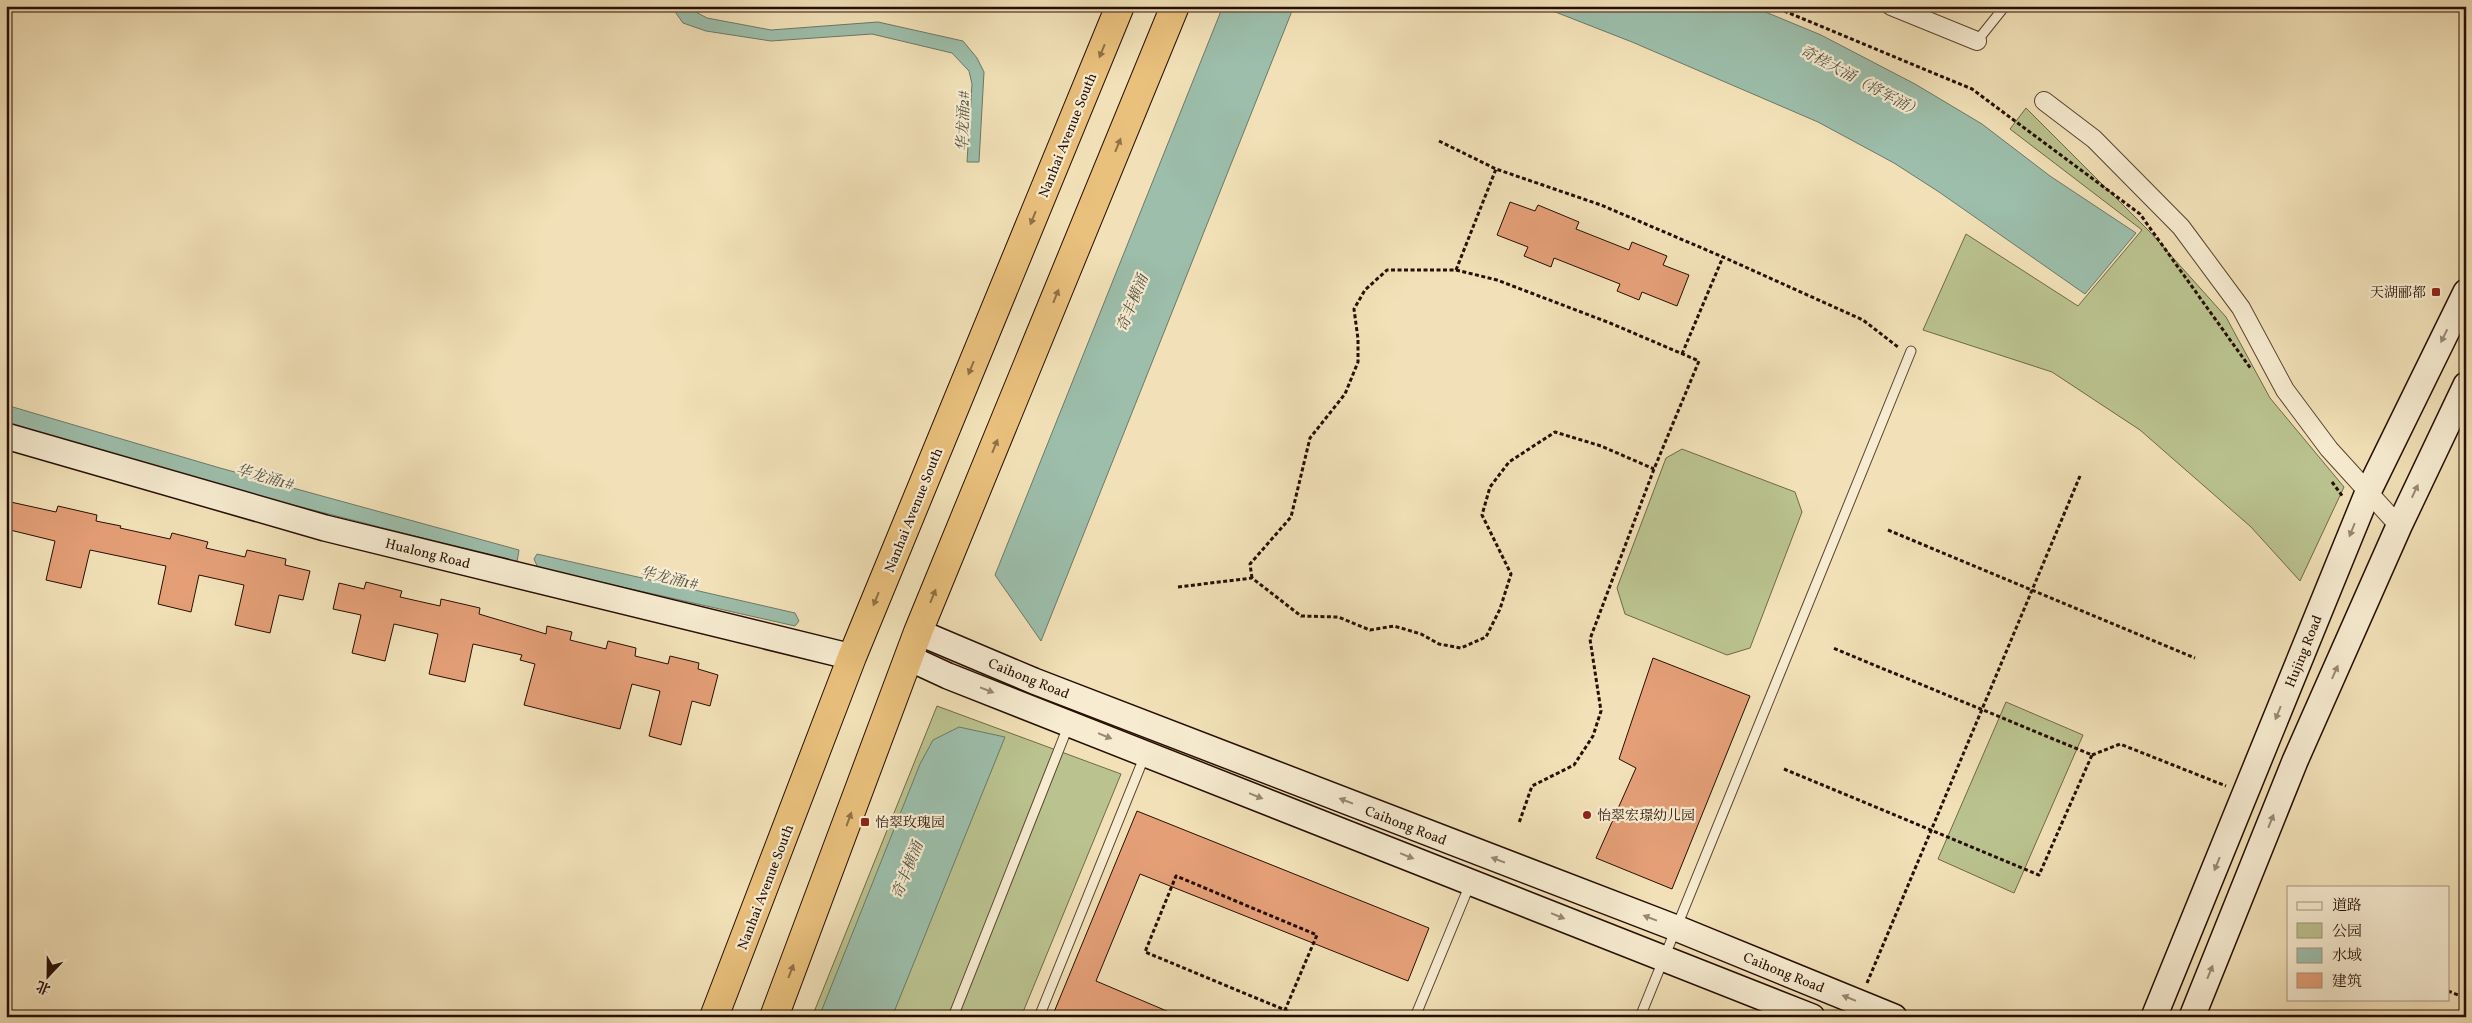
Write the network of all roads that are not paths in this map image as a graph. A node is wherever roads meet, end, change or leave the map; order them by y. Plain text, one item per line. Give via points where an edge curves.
1 (1120, 6) edge
2 (1175, 6) edge
3 (1892, 6) edge
4 (2005, 6) edge
5 (1977, 41) joint
6 (2044, 101) dead end
7 (2466, 292) edge
8 (1911, 351) road end
9 (2466, 385) edge
10 (6, 436) edge
11 (2368, 492) junction
12 (2399, 526) junction
13 (918, 632) junction
14 (852, 657) junction
15 (909, 658) junction
16 (1070, 722) junction
17 (1146, 752) junction
18 (1471, 881) junction
19 (1676, 928) junction
20 (1664, 958) junction
21 (714, 1017) edge
22 (774, 1017) edge
23 (952, 1017) edge
24 (1039, 1017) edge
25 (1415, 1017) edge
26 (1640, 1017) edge
27 (1812, 1017) edge
28 (1894, 1017) edge
29 (2154, 1017) edge
30 (2192, 1017) edge

1 -> 14 highway, Nanhai Avenue South
13 -> 2 highway
3 - 5 street
4 - 5 lane
6 - 11 street via 2094,138 2181,227 2241,308 2285,390 2329,449
7 -> 11 street, Hujing Road
8 - 19 lane
12 -> 9 street
10 - 14 street, Hualong Road via 325,528
11 - 12 street
11 -> 29 street, Hujing Road
30 -> 12 street via 2295,761
13 - 15 highway
19 -> 13 street, Caihong Road via 1034,681
14 - 21 highway, Nanhai Avenue South
15 -> 16 street, Caihong Road
22 -> 15 highway
16 -> 17 street, Caihong Road
16 - 23 lane
17 -> 18 street, Caihong Road
17 - 24 lane
18 -> 20 street, Caihong Road
18 - 25 lane
19 - 20 lane
28 -> 19 street, Caihong Road
20 - 26 lane
20 - 27 street, Caihong Road

